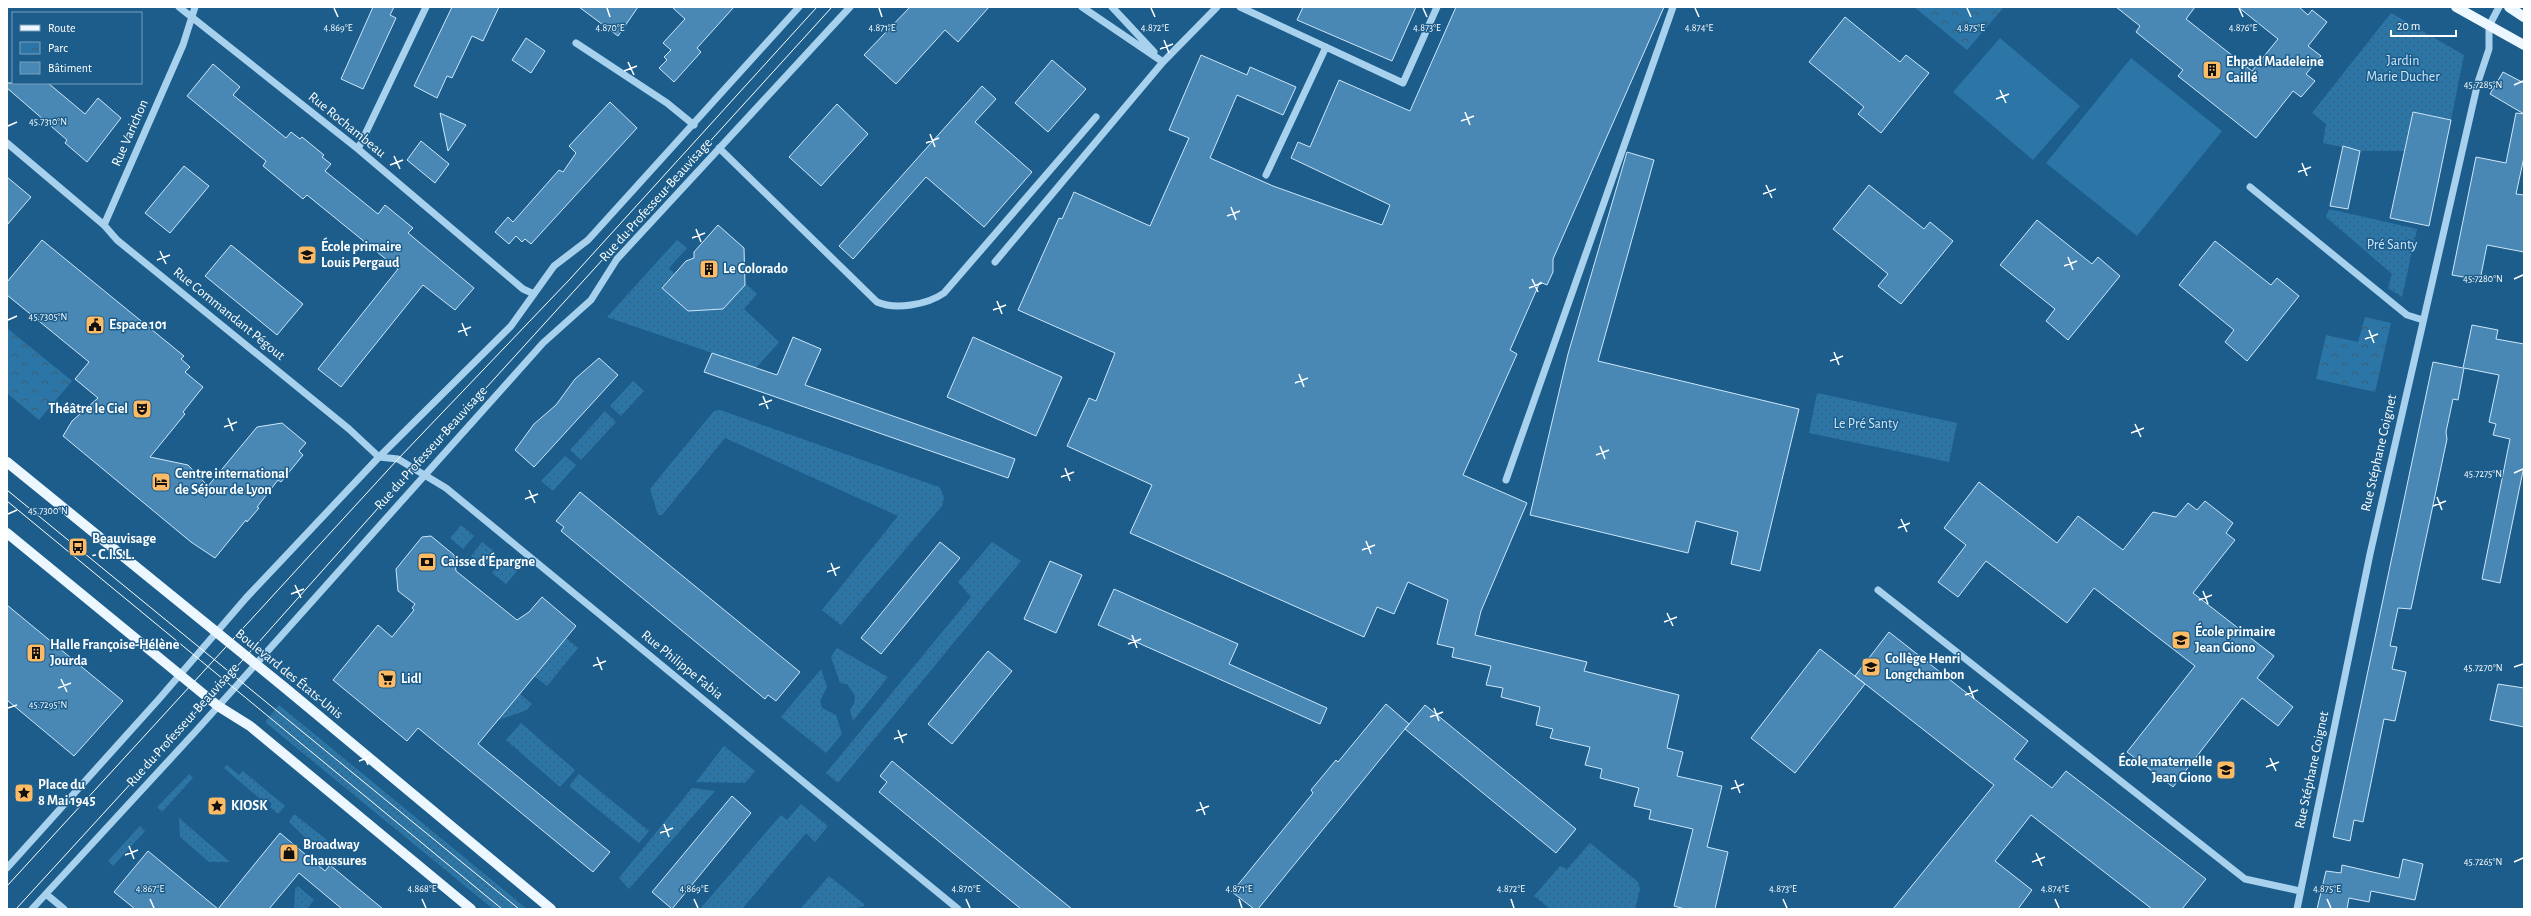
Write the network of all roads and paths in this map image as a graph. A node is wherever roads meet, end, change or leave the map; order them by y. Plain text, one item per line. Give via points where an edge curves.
1 (180, 7) edge
2 (195, 7) edge
3 (426, 7) edge
4 (799, 7) edge
5 (850, 7) edge
6 (1082, 7) edge
7 (1112, 7) edge
8 (1217, 7) edge
9 (1240, 7) edge
10 (1437, 7) edge
11 (1673, 7) edge
12 (2456, 7) edge
13 (2499, 7) edge
14 (2508, 7) edge
15 (192, 17) junction
16 (2524, 17) edge
17 (2489, 26) junction
18 (576, 43) dead end
19 (2524, 45) edge
20 (1326, 47) junction
21 (1163, 62) junction
22 (1096, 116) dead end
23 (694, 125) junction
24 (7, 143) edge
25 (719, 148) junction
26 (358, 149) junction
27 (1266, 175) dead end
28 (2250, 187) dead end
29 (104, 225) junction
30 (995, 262) dead end
31 (534, 294) junction
32 (2423, 320) junction
33 (379, 457) junction
34 (7, 462) edge
35 (425, 476) junction
36 (1506, 480) dead end
37 (7, 533) edge
38 (1878, 590) dead end
39 (215, 632) junction
40 (255, 665) junction
41 (180, 674) junction
42 (218, 706) junction
43 (7, 868) edge
44 (2300, 891) junction
45 (46, 894) junction
46 (32, 909) edge
47 (64, 909) edge
48 (471, 909) edge
49 (551, 909) edge
50 (958, 909) edge
51 (2297, 909) edge

1 - 15 street, Rue Rochambeau
2 - 15 street, Rue Varichon
3 - 26 street
4 - 23 street, Rue du Professeur Beauvisage
5 - 25 street, Rue du Professeur Beauvisage
6 - 21 street
7 - 21 street
8 - 21 street
9 - 20 street
10 - 20 street via 1403,84
11 - 36 street
12 - 17 main road
13 - 17 street, Rue Stéphane Coignet
14 - 16 main road
15 - 26 street, Rue Rochambeau
15 - 29 street, Rue Varichon via 183,45
17 - 19 main road
17 - 32 street, Rue Stéphane Coignet via 2489,49 2478,82
18 - 23 street via 667,103
20 - 27 street
21 - 30 street
22 - 25 street via 944,293 934,300 888,307 877,302
23 - 31 street, Rue du Professeur Beauvisage via 588,240 554,266
24 - 29 street, Rue Commandant Pégout
25 - 35 street, Rue du Professeur Beauvisage via 616,259 591,300 543,343
26 - 31 street, Rue Rochambeau via 523,289
28 - 32 street via 2407,315
29 - 33 street, Rue Commandant Pégout via 117,240 336,418
31 - 33 street, Rue du Professeur Beauvisage via 511,326
32 - 44 street, Rue Stéphane Coignet via 2370,554
33 - 35 street, Rue Philippe Fabia via 398,459
33 - 39 street, Rue du Professeur Beauvisage
34 - 39 main road, Boulevard des États-Unis
35 - 40 street, Rue du Professeur Beauvisage
35 - 50 street, Rue Philippe Fabia via 453,494
37 - 41 main road
38 - 44 street via 2245,879
39 - 40 main road, Boulevard des États-Unis
39 - 41 street, Rue du Professeur Beauvisage
40 - 42 street, Rue du Professeur Beauvisage
40 - 49 main road, Boulevard des États-Unis
41 - 42 main road
41 - 43 street, Rue du Professeur Beauvisage
42 - 45 street, Rue du Professeur Beauvisage
42 - 48 main road via 250,726
44 - 51 street, Rue Stéphane Coignet
45 - 46 street, Rue du Professeur Beauvisage
45 - 47 street

